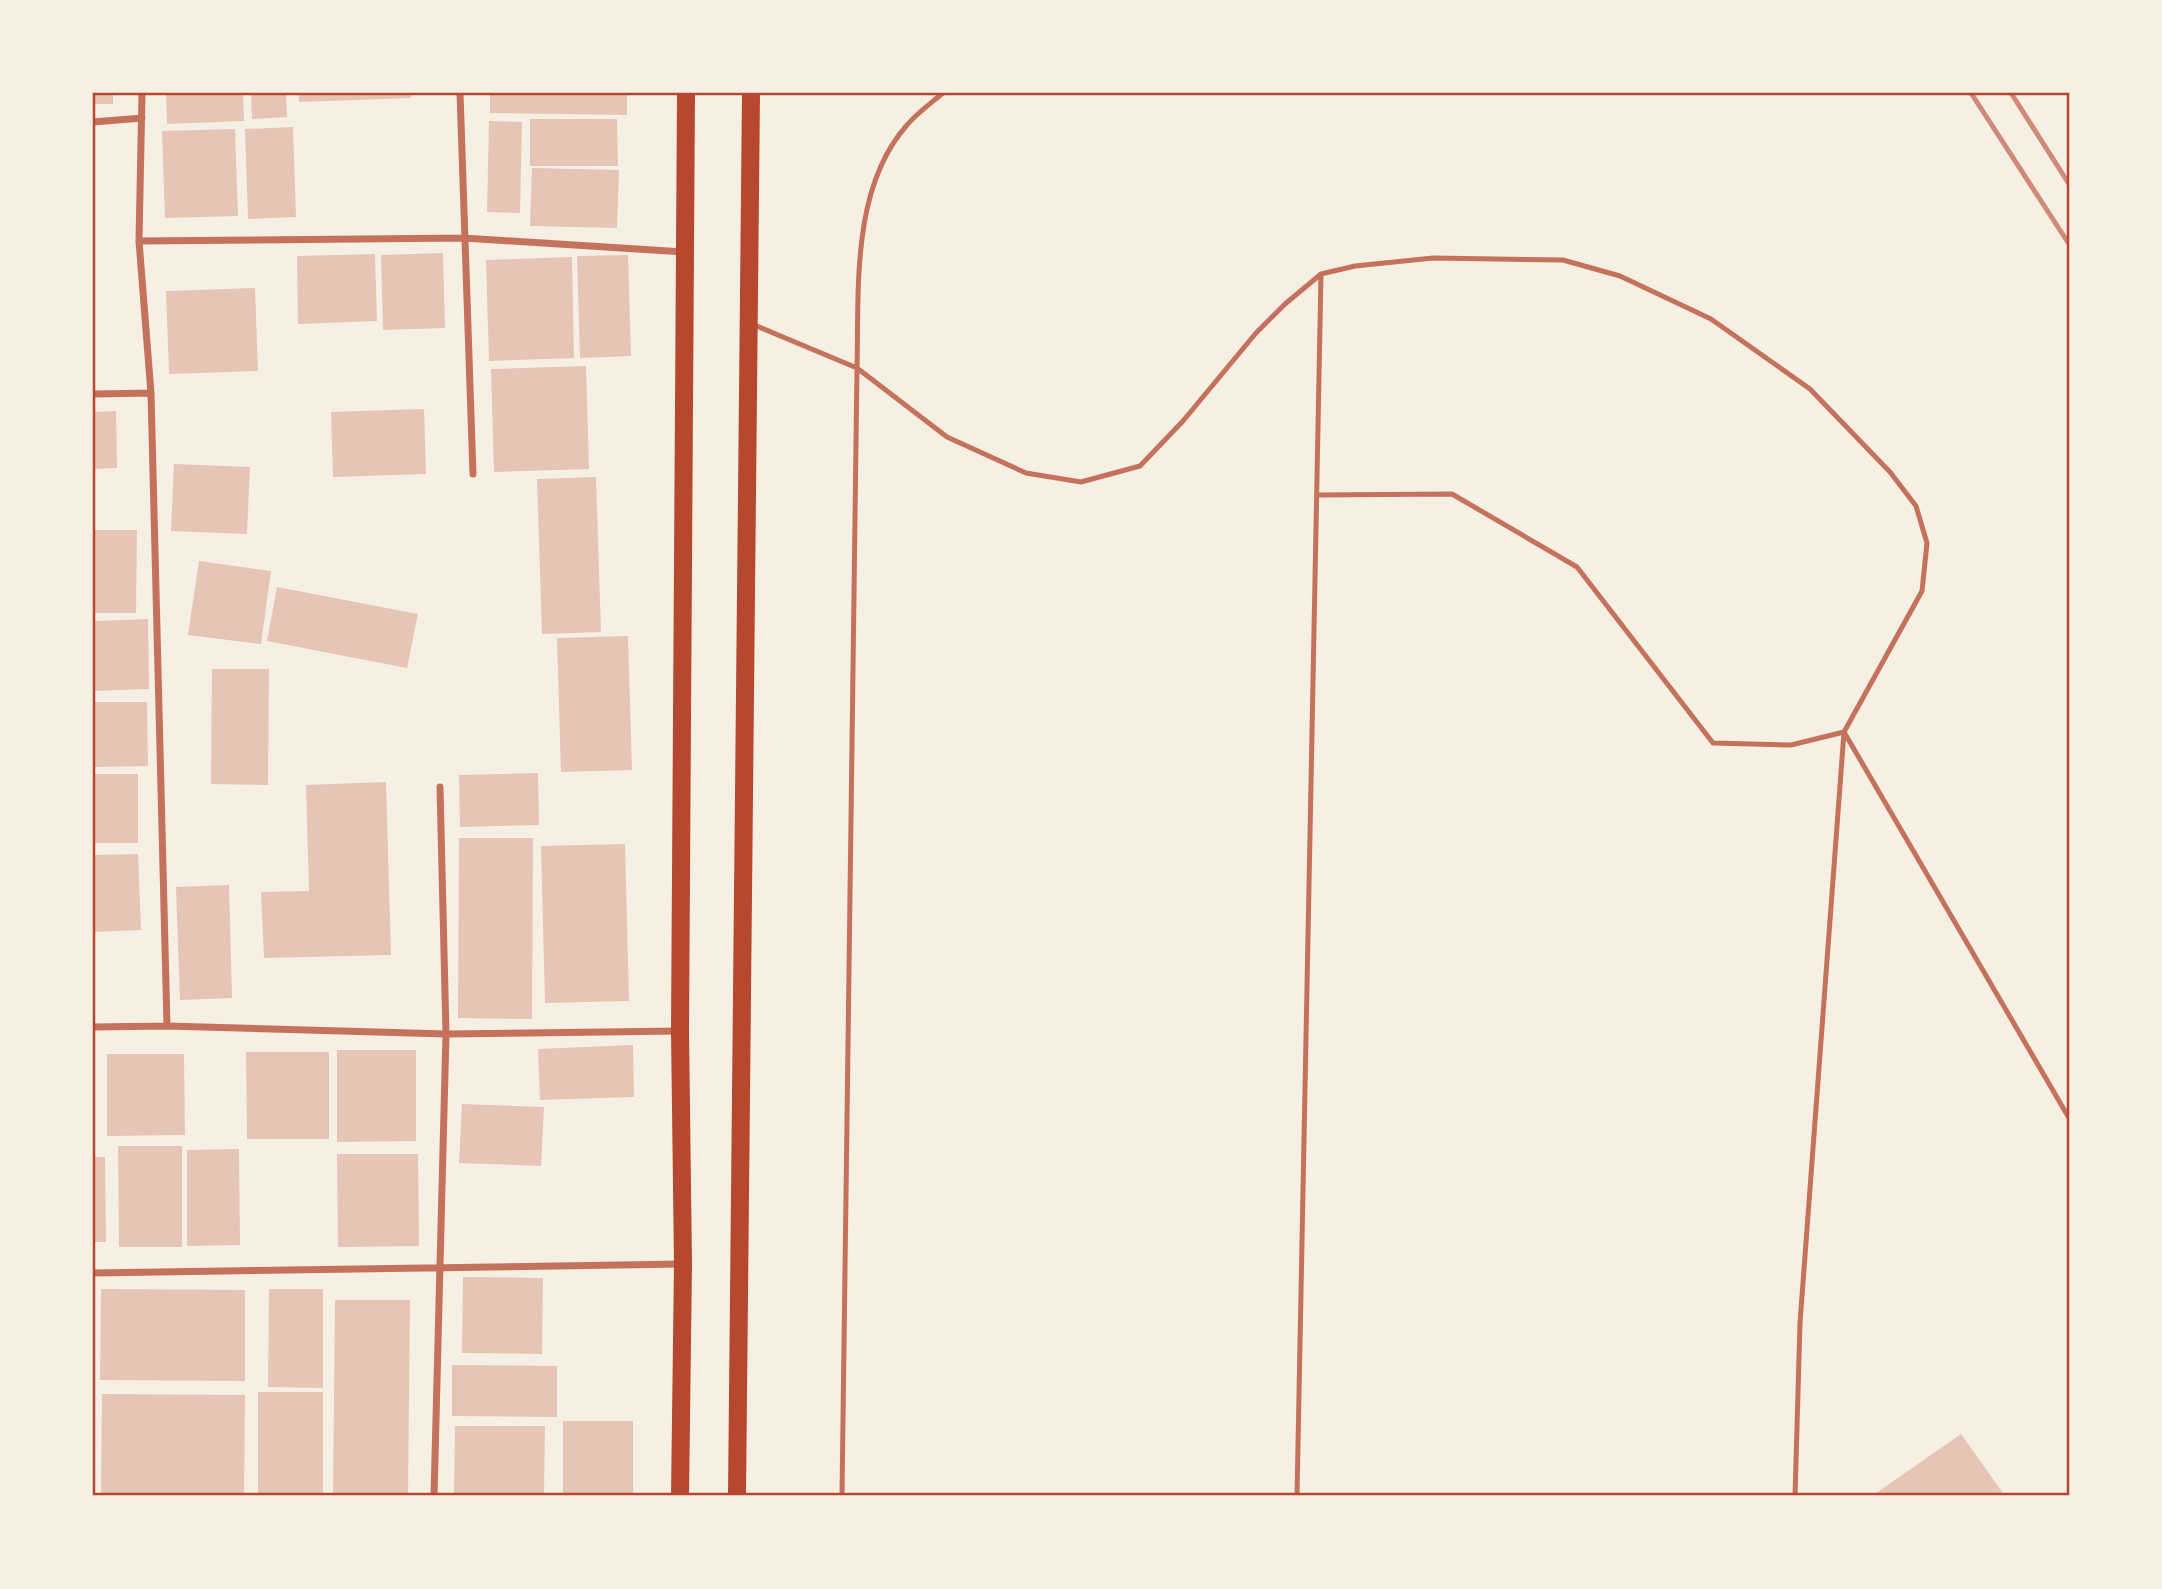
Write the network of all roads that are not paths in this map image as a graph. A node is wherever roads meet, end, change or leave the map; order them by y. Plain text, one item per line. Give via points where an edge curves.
1 (142, 93) edge
2 (460, 93) edge
3 (686, 93) edge
4 (751, 93) edge
5 (943, 93) edge
6 (142, 118) junction
7 (93, 122) edge
8 (464, 238) junction
9 (139, 241) junction
10 (684, 252) junction
11 (1321, 274) junction
12 (749, 323) junction
13 (856, 368) junction
14 (151, 393) junction
15 (93, 394) edge
16 (473, 474) dead end
17 (1317, 495) junction
18 (1844, 732) junction
19 (440, 787) dead end
20 (167, 1026) junction
21 (93, 1027) edge
22 (680, 1031) junction
23 (446, 1034) junction
24 (2069, 1118) edge
25 (683, 1264) junction
26 (439, 1266) junction
27 (93, 1273) edge
28 (434, 1496) edge
29 (680, 1496) edge
30 (737, 1496) edge
31 (842, 1496) edge
32 (1297, 1496) edge
33 (1795, 1496) edge

1 - 6 street
2 - 8 street
3 - 10 main road
4 - 12 main road
5 - 13 lane via 906,125 877,170 861,241
6 - 7 street
6 - 9 street
8 - 9 street
8 - 10 street
8 - 16 street
9 - 14 street
10 - 22 main road
11 - 13 lane via 1256,332 1140,467 1081,482 1026,473 947,437
11 - 17 lane
11 - 18 lane via 1433,258 1563,260 1620,276 1711,319 1810,389 1890,472 1916,506 1927,543 1922,591
12 - 13 lane
12 - 30 main road
13 - 31 lane
14 - 15 street
14 - 20 street
17 - 18 lane via 1452,494 1577,567 1713,743 1791,745
17 - 32 lane
18 - 24 lane
18 - 33 lane via 1800,1323
19 - 23 street
20 - 21 street
20 - 23 street
22 - 23 street
22 - 25 main road
23 - 26 street
25 - 26 street
25 - 29 main road
26 - 27 street
26 - 28 street

